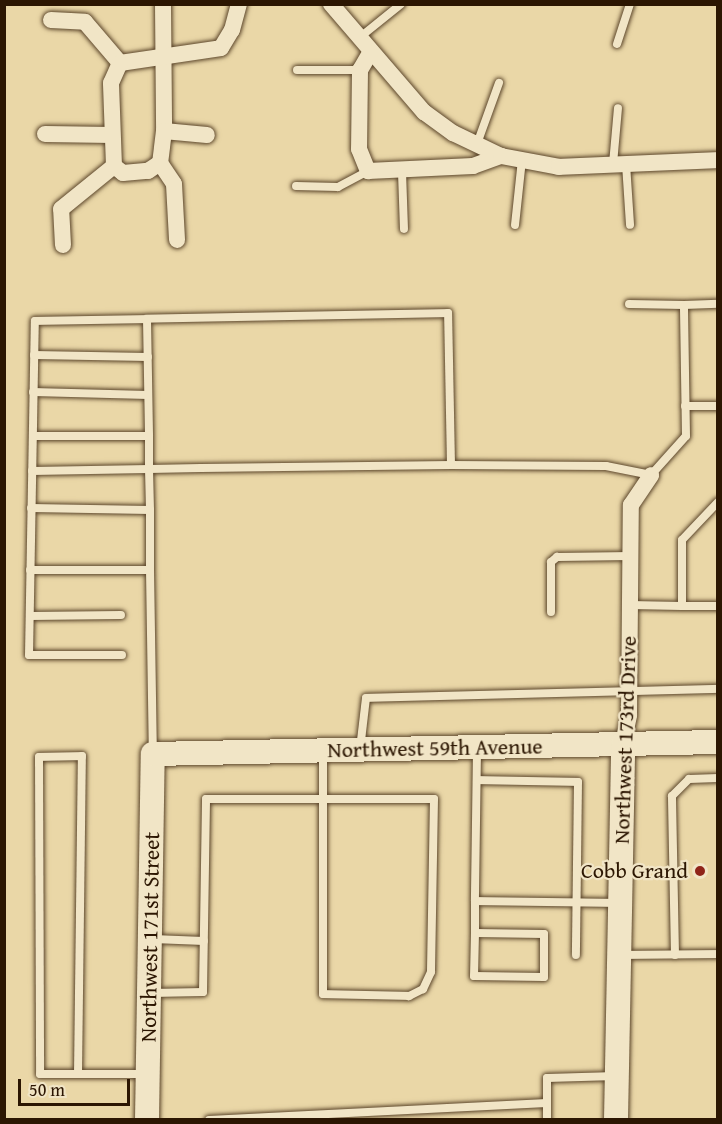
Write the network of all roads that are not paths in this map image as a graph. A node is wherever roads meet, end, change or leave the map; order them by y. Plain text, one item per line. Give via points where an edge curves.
1 (163, 4) edge
2 (239, 4) edge
3 (331, 4) edge
4 (400, 4) edge
5 (630, 4) edge
6 (51, 20) dead end
7 (358, 38) junction
8 (616, 44) dead end
9 (370, 53) junction
10 (166, 56) junction
11 (120, 63) junction
12 (297, 70) dead end
13 (360, 70) junction
14 (499, 83) dead end
15 (618, 108) dead end
16 (164, 131) junction
17 (45, 134) dead end
18 (112, 135) junction
19 (207, 135) dead end
20 (477, 144) junction
21 (501, 156) junction
22 (522, 160) junction
23 (717, 160) edge
24 (160, 163) junction
25 (620, 164) junction
26 (114, 166) junction
27 (368, 171) junction
28 (402, 172) junction
29 (296, 186) dead end
30 (515, 225) dead end
31 (630, 225) dead end
32 (404, 229) dead end
33 (177, 240) dead end
34 (63, 245) dead end
35 (628, 304) dead end
36 (717, 304) edge
37 (684, 305) junction
38 (147, 319) junction
39 (34, 355) junction
40 (148, 357) junction
41 (33, 392) junction
42 (148, 395) junction
43 (685, 406) junction
44 (717, 406) edge
45 (33, 436) junction
46 (149, 436) junction
47 (451, 465) junction
48 (149, 469) junction
49 (32, 471) junction
50 (651, 475) junction
51 (717, 502) edge
52 (31, 508) junction
53 (150, 510) junction
54 (631, 556) junction
55 (30, 570) junction
56 (150, 570) junction
57 (630, 605) junction
58 (682, 606) junction
59 (717, 606) edge
60 (551, 612) dead end
61 (121, 615) dead end
62 (30, 616) junction
63 (122, 655) dead end
64 (717, 689) edge
65 (629, 691) junction
66 (717, 742) edge
67 (623, 744) junction
68 (477, 747) junction
69 (360, 749) junction
70 (322, 750) junction
71 (153, 754) junction
72 (717, 778) edge
73 (477, 780) junction
74 (323, 799) junction
75 (475, 901) junction
76 (577, 902) junction
77 (620, 903) junction
78 (475, 933) junction
79 (150, 939) junction
80 (204, 941) junction
81 (675, 954) junction
82 (717, 954) edge
83 (576, 955) dead end
84 (619, 955) junction
85 (149, 993) junction
86 (78, 1074) junction
87 (148, 1074) junction
88 (617, 1076) junction
89 (547, 1103) junction
90 (147, 1119) edge
91 (209, 1119) edge
92 (547, 1119) edge
93 (616, 1119) edge

1 - 10 street
2 - 10 street via 232,30 221,48
3 - 7 street
4 - 7 lane
5 - 8 lane
6 - 11 street via 86,22
7 - 9 street
9 - 13 street
9 - 20 street via 424,112
10 - 11 street
10 - 16 street
11 - 18 street via 111,83
12 - 13 lane
13 - 27 street via 359,149
14 - 20 lane
15 - 25 lane
16 - 19 street
16 - 24 street
17 - 18 street
18 - 26 street
20 - 21 street
21 - 22 street
21 - 28 street via 473,166
22 - 25 street via 559,167
22 - 30 lane
23 - 25 street
24 - 26 street via 148,171 123,173
24 - 33 street via 174,184
25 - 31 lane
26 - 34 street via 61,209
27 - 28 street
27 - 29 lane via 338,187
28 - 32 lane
35 - 37 lane
36 - 37 lane
37 - 43 lane
38 - 39 lane via 35,321
38 - 40 lane
38 - 47 lane via 448,313
39 - 40 lane
39 - 41 lane
40 - 42 lane
41 - 42 lane
41 - 45 lane
42 - 46 lane
43 - 44 lane
43 - 50 lane via 686,436
45 - 46 lane
45 - 49 lane
46 - 48 lane
47 - 48 lane
47 - 50 lane via 606,466
48 - 49 lane
48 - 53 lane
49 - 52 lane
50 - 54 street, Northwest 173rd Drive via 631,505
51 - 58 lane via 682,540
52 - 53 lane
52 - 55 lane
53 - 56 lane
54 - 57 street, Northwest 173rd Drive
54 - 60 lane via 557,557 551,562
55 - 56 lane
55 - 62 lane
56 - 71 lane
57 - 58 lane
57 - 65 street, Northwest 173rd Drive
58 - 59 lane
61 - 62 lane
62 - 63 lane via 29,655
64 - 65 lane
65 - 67 street, Northwest 173rd Drive
65 - 69 lane via 366,698
66 - 67 street, Northwest 59th Avenue
67 - 68 street, Northwest 59th Avenue
67 - 77 street, Northwest 173rd Drive
68 - 69 street, Northwest 59th Avenue
68 - 73 lane
69 - 70 street, Northwest 59th Avenue
70 - 71 street, Northwest 59th Avenue
70 - 74 lane
71 - 79 street, Northwest 171st Street
72 - 81 lane via 688,779 672,796
73 - 75 lane
73 - 76 lane via 578,782
74 - 74 lane via 434,799 431,972 423,989 409,996 323,994
74 - 80 lane via 206,800
75 - 76 lane
75 - 78 lane
76 - 77 lane
76 - 83 lane
77 - 84 street, Northwest 173rd Drive
78 - 78 lane via 544,934 544,977 474,976
79 - 80 lane
79 - 85 street, Northwest 171st Street
80 - 85 lane via 203,992
81 - 82 lane
81 - 84 lane
84 - 88 street, Northwest 173rd Drive
85 - 87 street, Northwest 171st Street
86 - 86 lane via 40,1074 39,756 82,756
86 - 87 lane
87 - 90 street, Northwest 171st Street
88 - 89 lane via 547,1078
88 - 93 street, Northwest 173rd Drive
89 - 91 lane
89 - 92 lane

